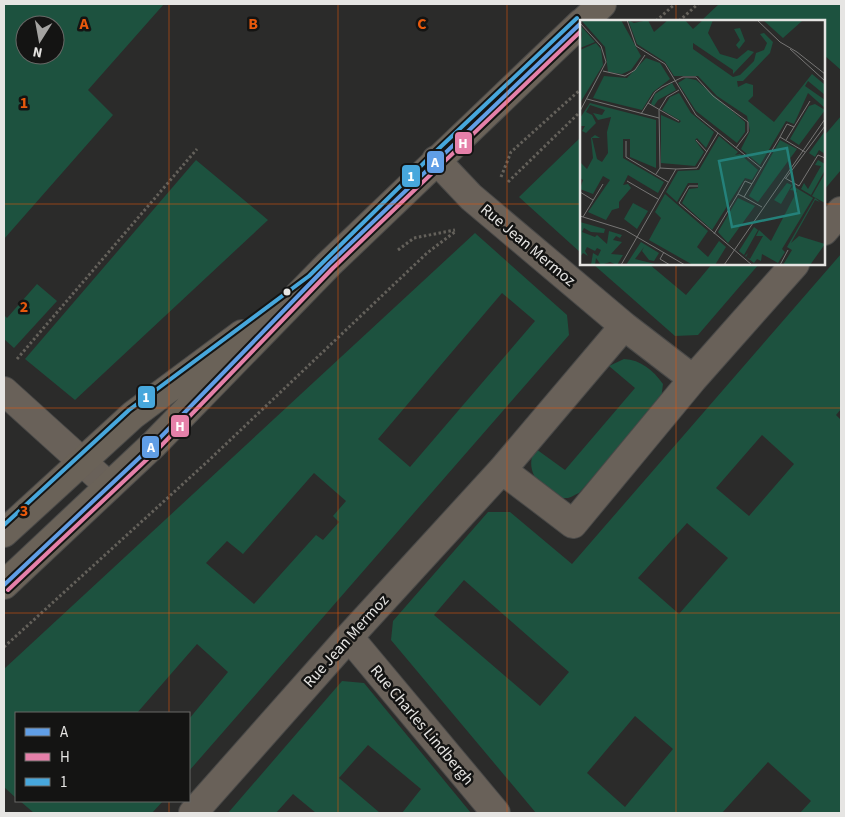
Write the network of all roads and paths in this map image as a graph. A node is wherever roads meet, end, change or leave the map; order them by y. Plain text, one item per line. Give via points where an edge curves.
1 (602, 4) edge
2 (675, 4) edge
3 (698, 4) edge
4 (584, 20) edge
5 (657, 20) edge
6 (680, 20) edge
7 (580, 24) edge
8 (580, 90) edge
9 (580, 112) edge
10 (197, 149) dead end
11 (436, 160) junction
12 (500, 179) dead end
13 (506, 184) dead end
14 (841, 211) edge
15 (458, 229) dead end
16 (825, 230) edge
17 (794, 265) edge
18 (313, 281) junction
19 (624, 326) junction
20 (17, 359) dead end
21 (693, 379) junction
22 (4, 391) edge
23 (82, 462) junction
24 (502, 470) junction
25 (109, 486) junction
26 (4, 533) edge
27 (4, 585) edge
28 (349, 636) junction
29 (4, 647) edge
30 (193, 813) edge
31 (496, 813) edge

1 - 4 main road
2 - 5 path
3 - 6 path
7 - 11 main road
8 - 12 path via 511,152
9 - 13 path
10 - 20 path
11 - 18 main road
11 - 19 street, Rue Jean Mermoz via 471,197
14 - 16 street
15 - 29 path via 427,253 207,462
17 - 21 street
18 - 23 main road via 134,415
18 - 25 main road
19 - 21 street, Rue Jean Mermoz
19 - 24 street, Rue Jean Mermoz
21 - 24 street via 573,524
22 - 23 street
23 - 25 street
23 - 26 main road
24 - 28 street, Rue Jean Mermoz
25 - 27 main road
28 - 30 street, Rue Jean Mermoz
28 - 31 street, Rue Charles Lindbergh

